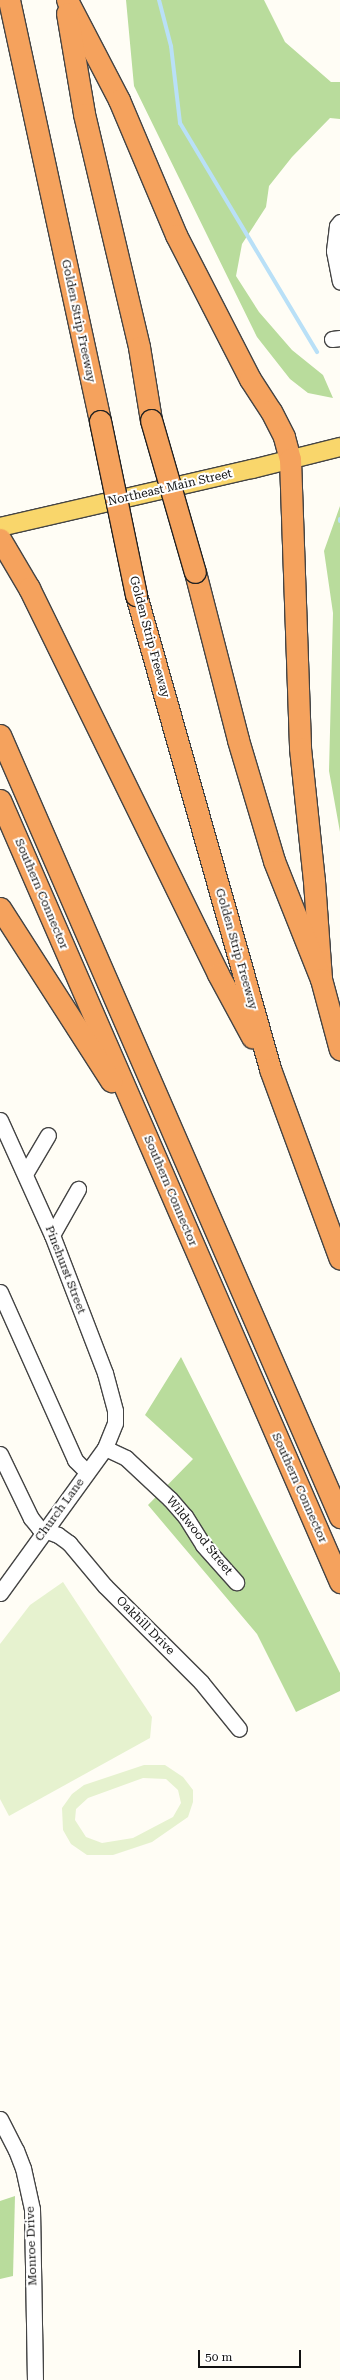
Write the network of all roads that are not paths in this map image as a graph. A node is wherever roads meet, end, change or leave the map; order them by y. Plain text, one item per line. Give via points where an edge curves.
1 (9, 0) edge
2 (66, 0) edge
3 (340, 222) edge
4 (340, 281) edge
5 (340, 447) edge
6 (290, 459) junction
7 (0, 527) edge
8 (0, 539) edge
9 (0, 735) edge
10 (0, 800) edge
11 (0, 908) edge
12 (321, 979) junction
13 (340, 1050) edge
14 (270, 1069) junction
15 (0, 1120) edge
16 (48, 1135) dead end
17 (145, 1135) junction
18 (25, 1174) junction
19 (78, 1189) dead end
20 (52, 1235) junction
21 (340, 1259) edge
22 (0, 1292) edge
23 (115, 1423) joint
24 (104, 1448) junction
25 (0, 1454) edge
26 (87, 1472) junction
27 (340, 1517) edge
28 (45, 1531) junction
29 (236, 1582) dead end
30 (340, 1582) edge
31 (0, 1593) edge
32 (239, 1729) dead end
33 (0, 2119) edge
34 (35, 2380) edge

1 - 14 highway, Golden Strip Freeway, bridge via 136,595
2 - 6 highway via 119,100 176,235 250,380 271,411 284,437
2 - 12 highway, bridge via 84,114 139,347 151,420 195,572 238,740 274,861
3 - 4 street via 337,226 334,251
5 - 6 main road, Northeast Main Street
6 - 7 main road, Northeast Main Street
6 - 12 highway via 300,748
8 - 14 highway via 29,588 218,974
9 - 27 highway
10 - 17 highway, Southern Connector
11 - 17 highway
12 - 13 highway
14 - 21 highway, Golden Strip Freeway
15 - 18 street, Pinehurst Street
16 - 18 street
17 - 30 highway, Southern Connector
18 - 20 street, Pinehurst Street
19 - 20 street
20 - 23 street, Pinehurst Street via 113,1396
22 - 26 street via 75,1460
23 - 24 street, Church Lane
24 - 26 street, Church Lane
24 - 29 street, Wildwood Street via 126,1458 170,1499 185,1516 203,1545
25 - 28 street via 31,1518
26 - 28 street, Church Lane
28 - 31 street, Church Lane
28 - 32 street, Oakhill Drive via 58,1535 69,1543 105,1586 201,1682
33 - 34 street, Monroe Drive via 23,2168 32,2209

